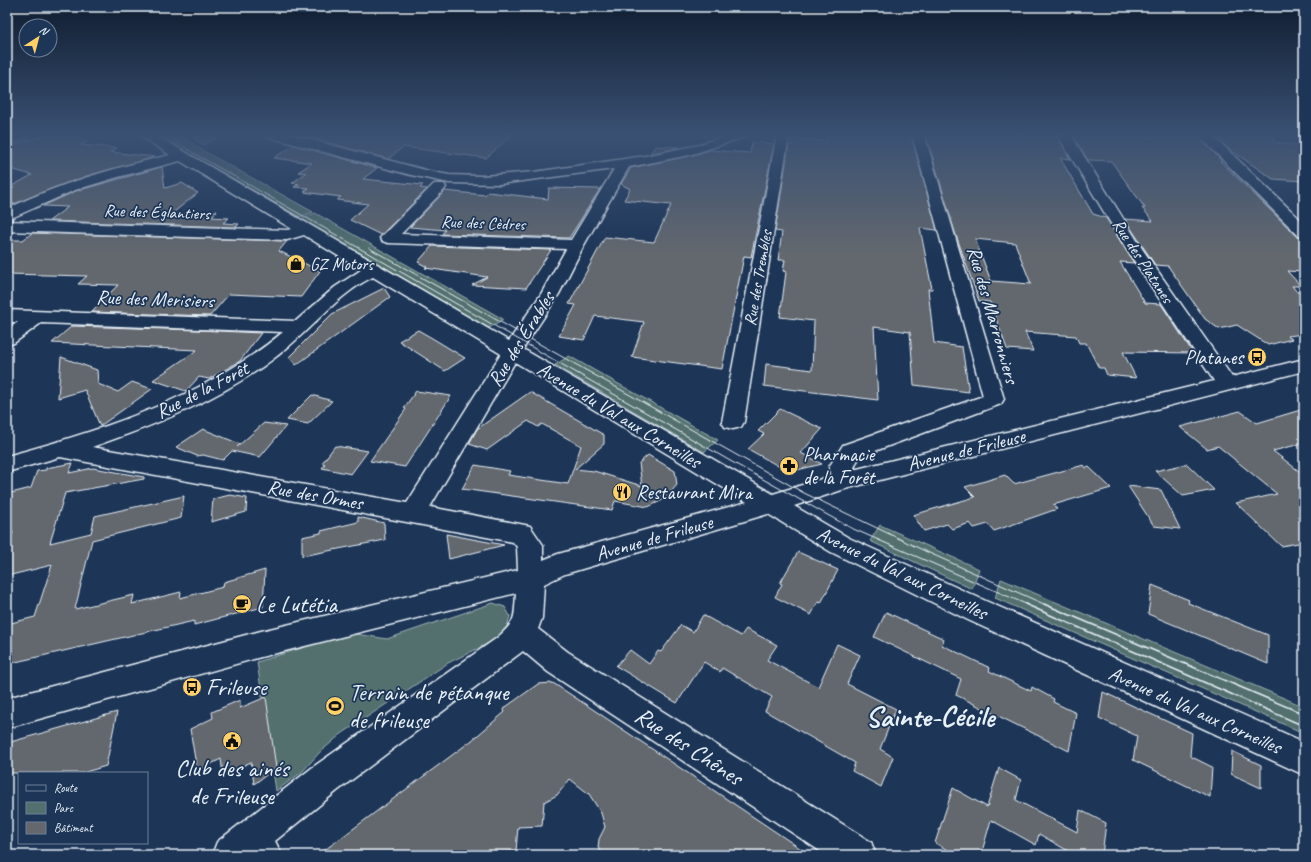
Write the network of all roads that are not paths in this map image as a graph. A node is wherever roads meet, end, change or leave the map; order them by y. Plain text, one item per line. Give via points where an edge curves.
1 (108, 174) edge
2 (209, 174) edge
3 (428, 174) edge
4 (537, 174) edge
5 (617, 174) edge
6 (776, 174) edge
7 (930, 174) edge
8 (1088, 174) edge
9 (1244, 174) edge
10 (439, 187) dead end
11 (1304, 214) edge
12 (7, 216) edge
13 (1288, 217) junction
14 (7, 226) edge
15 (305, 230) junction
16 (1304, 232) edge
17 (576, 245) junction
18 (373, 270) junction
19 (7, 316) edge
20 (37, 317) junction
21 (301, 327) junction
22 (7, 339) edge
23 (512, 352) junction
24 (1304, 365) edge
25 (1227, 385) junction
26 (733, 422) dead end
27 (62, 450) junction
28 (7, 464) edge
29 (843, 481) junction
30 (769, 504) junction
31 (414, 513) junction
32 (531, 578) junction
33 (522, 633) junction
34 (7, 713) edge
35 (1304, 759) edge
36 (248, 850) edge
37 (858, 855) edge

1 - 12 street via 60,190
2 - 15 street, Avenue du Val aux Corneilles
3 - 4 street via 447,179 492,180
5 - 17 street, Rue des Érables
6 - 26 street, Rue des Trembles
7 - 29 street, Rue des Marronniers via 994,399 851,451 841,467
8 - 25 street, Rue des Platanes via 1135,250
9 - 13 street
10 - 17 street, Rue des Cèdres via 388,238
11 - 13 street
13 - 16 street
14 - 15 street, Rue des Églantiers via 287,235
15 - 18 street, Avenue du Val aux Corneilles
17 - 23 street, Rue des Érables via 550,294
18 - 21 street, Rue de la Forêt via 347,285
18 - 23 street, Avenue du Val aux Corneilles
19 - 20 street, Rue des Merisiers
20 - 21 street, Rue des Merisiers
20 - 22 street
21 - 27 street, Rue de la Forêt via 257,362 210,390 140,421
23 - 30 street, Avenue du Val aux Corneilles
23 - 31 street, Rue des Érables
24 - 25 street, Avenue de Frileuse
25 - 29 street, Avenue de Frileuse
27 - 28 street, Rue de la Forêt
27 - 31 street, Rue des Ormes
29 - 30 street, Avenue de Frileuse
30 - 32 street, Avenue de Frileuse via 558,565
30 - 35 street, Avenue du Val aux Corneilles via 886,568
31 - 32 street, Rue des Ormes via 521,533 530,546
32 - 33 street via 528,618
32 - 34 street, Avenue de Frileuse via 261,644
33 - 36 street via 507,647 325,779
33 - 37 street, Rue des Chênes via 558,662

